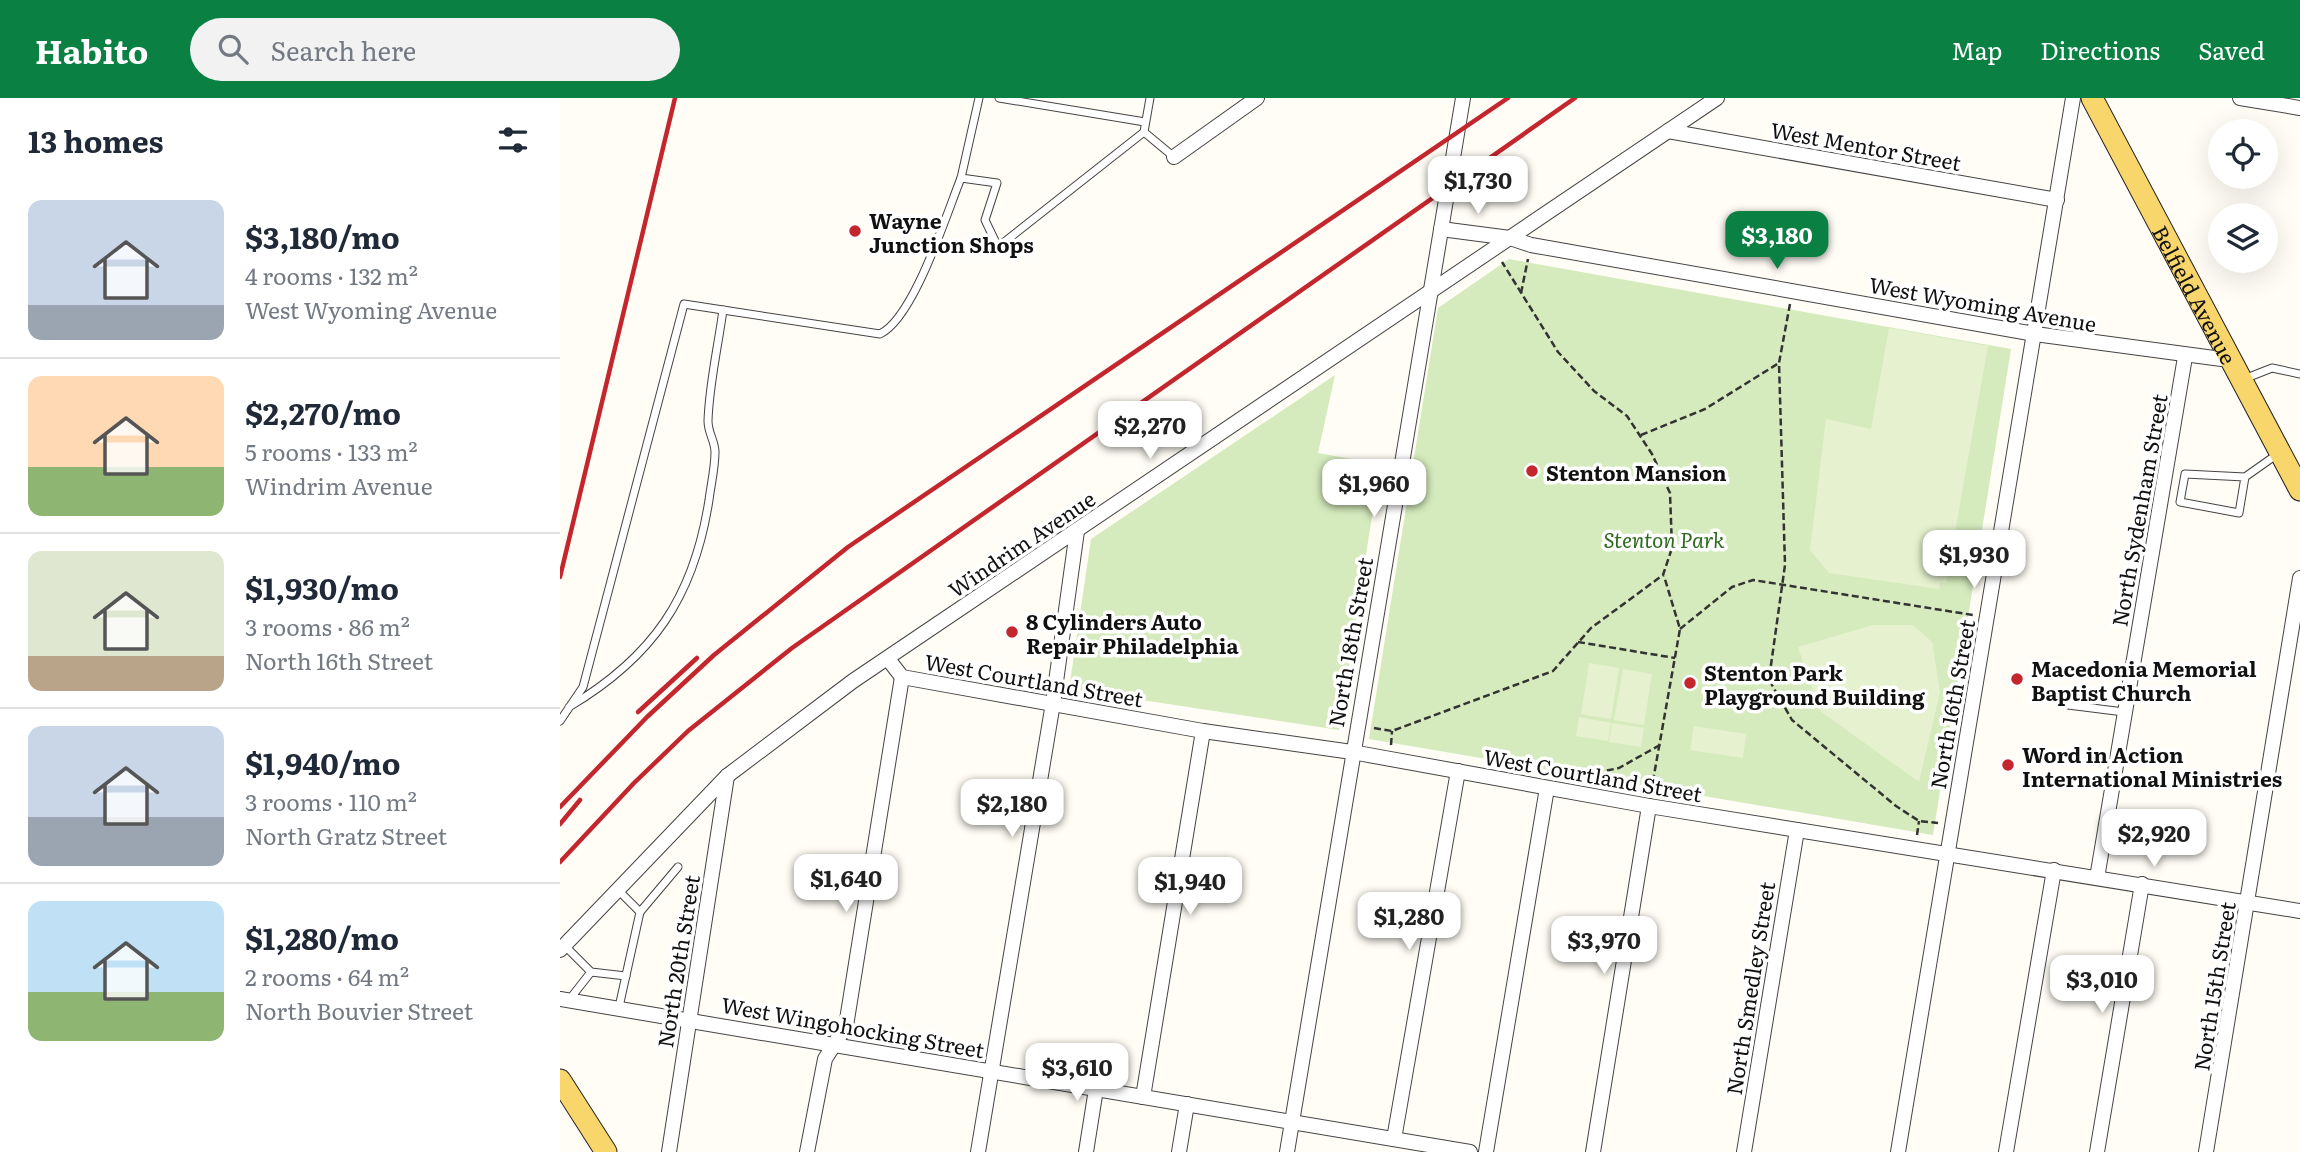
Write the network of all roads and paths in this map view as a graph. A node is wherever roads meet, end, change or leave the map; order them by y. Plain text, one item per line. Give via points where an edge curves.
1 (979, 98) edge
2 (999, 98) edge
3 (1150, 98) edge
4 (1463, 98) edge
5 (1717, 98) edge
6 (2073, 98) edge
7 (2092, 98) edge
8 (2240, 98) edge
9 (1250, 100) edge
10 (2300, 108) edge
11 (1145, 122) junction
12 (1668, 131) junction
13 (1144, 132) junction
14 (1174, 157) joint
15 (961, 178) junction
16 (2057, 200) junction
17 (1441, 229) junction
18 (1510, 238) junction
19 (1531, 245) junction
20 (1494, 248) junction
21 (1792, 291) junction
22 (1431, 292) junction
23 (1521, 293) junction
24 (723, 310) junction
25 (2035, 334) junction
26 (2185, 357) junction
27 (2229, 360) junction
28 (1779, 363) junction
29 (2300, 374) edge
30 (2240, 380) junction
31 (1641, 435) junction
32 (2280, 453) junction
33 (2245, 477) junction
34 (2300, 490) edge
35 (1077, 531) junction
36 (1663, 575) junction
37 (2300, 578) edge
38 (1784, 584) junction
39 (1987, 617) junction
40 (1680, 629) junction
41 (2296, 636) edge
42 (1578, 642) junction
43 (1675, 658) junction
44 (888, 659) junction
45 (902, 677) junction
46 (1053, 703) junction
47 (2068, 705) dead end
48 (569, 707) junction
49 (2125, 712) junction
50 (560, 720) edge
51 (1356, 726) junction
52 (1203, 731) junction
53 (1660, 745) junction
54 (1352, 752) junction
55 (1458, 771) junction
56 (727, 776) junction
57 (1547, 788) junction
58 (1649, 806) junction
59 (1952, 825) junction
60 (1797, 830) junction
61 (1947, 852) junction
62 (678, 867) dead end
63 (2054, 870) junction
64 (2097, 878) junction
65 (2141, 884) junction
66 (616, 889) junction
67 (2248, 902) junction
68 (2300, 911) edge
69 (640, 912) junction
70 (562, 948) edge
71 (592, 972) junction
72 (626, 976) junction
73 (564, 999) edge
74 (619, 1007) junction
75 (689, 1020) junction
76 (835, 1043) junction
77 (992, 1071) junction
78 (560, 1080) edge
79 (1096, 1089) junction
80 (1143, 1097) junction
81 (1186, 1104) junction
82 (1292, 1122) junction
83 (1394, 1139) junction
84 (606, 1152) edge
85 (669, 1152) edge
86 (807, 1152) edge
87 (978, 1152) edge
88 (1086, 1152) edge
89 (1179, 1152) edge
90 (1287, 1152) edge
91 (1470, 1152) edge
92 (1486, 1152) edge
93 (1593, 1152) edge
94 (1744, 1152) edge
95 (1898, 1152) edge
96 (2007, 1152) edge
97 (2097, 1152) edge
98 (2206, 1152) edge

1 - 15 lane
2 - 11 lane
3 - 11 lane
4 - 17 street, North 18th Street
5 - 12 street, Windrim Avenue
6 - 16 street, North 16th Street
7 - 27 main road, Belfield Avenue
8 - 10 street
9 - 14 street
11 - 13 lane
12 - 16 street, West Mentor Street
12 - 18 street, Windrim Avenue
13 - 14 lane
13 - 15 lane via 998,247 985,220 996,183
15 - 24 lane via 914,293 893,328 880,334
16 - 25 street, North 16th Street
17 - 18 street, West Wyoming Avenue
17 - 22 street, North 18th Street
18 - 19 street, West Wyoming Avenue
18 - 20 street, Windrim Avenue
19 - 21 street, West Wyoming Avenue
19 - 23 path
20 - 22 street, Windrim Avenue
20 - 23 path
21 - 25 street, West Wyoming Avenue
21 - 28 path
22 - 35 street, Windrim Avenue
22 - 51 street, North 18th Street
23 - 31 path via 1558,352 1594,391 1627,416
24 - 48 lane via 708,421 715,455 694,568 671,614 636,659
24 - 48 lane via 684,304 583,687
25 - 26 street, West Wyoming Avenue
25 - 39 street, North 16th Street
26 - 27 street, West Wyoming Avenue
26 - 49 street, North Sydenham Street
27 - 30 main road, Belfield Avenue
28 - 31 path via 1705,409
28 - 38 path
29 - 30 lane via 2272,368
30 - 32 main road, Belfield Avenue
31 - 36 path via 1671,493 1673,540
32 - 33 lane
32 - 34 main road, Belfield Avenue
33 - 33 lane via 2185,474 2180,502 2239,513
35 - 44 street, Windrim Avenue
35 - 46 street
36 - 40 path
36 - 42 path
37 - 41 street, North 15th Street
38 - 39 path
38 - 40 path via 1742,582
38 - 59 path via 1770,672 1772,685 1792,720 1919,821
39 - 59 street, North 16th Street
40 - 43 path
41 - 67 street, North 15th Street
42 - 43 path
42 - 51 path via 1553,671 1541,677 1392,731
43 - 53 path
44 - 45 street, West Courtland Street
44 - 56 street, Windrim Avenue
45 - 46 street, West Courtland Street
45 - 76 street via 846,1026
46 - 52 street, West Courtland Street
46 - 77 street
47 - 49 lane
48 - 50 lane
49 - 64 street, North Sydenham Street
51 - 54 street, North 18th Street
52 - 54 street, West Courtland Street
52 - 80 street
53 - 57 path via 1619,768
53 - 58 path
54 - 55 street, West Courtland Street
54 - 82 street, North 18th Street
55 - 57 street, West Courtland Street
55 - 83 street
56 - 66 street, Windrim Avenue
56 - 75 street, North 20th Street
57 - 58 street, West Courtland Street
57 - 92 street
58 - 60 street, West Courtland Street
58 - 93 street
59 - 61 street, North 16th Street
60 - 61 street, West Courtland Street
60 - 94 street, North Smedley Street
61 - 63 street, West Courtland Street
61 - 95 street, North 16th Street
62 - 69 lane
63 - 64 street, West Courtland Street
63 - 96 street
64 - 65 street, West Courtland Street
65 - 67 street, West Courtland Street
65 - 97 street
66 - 69 lane
66 - 70 street, Windrim Avenue
67 - 68 street, West Courtland Street
67 - 98 street, North 15th Street
69 - 72 lane
70 - 71 lane
71 - 72 lane
71 - 73 lane
72 - 74 lane
73 - 74 street, West Wingohocking Street
74 - 75 street, West Wingohocking Street
75 - 76 street, West Wingohocking Street
75 - 85 street, North 20th Street
76 - 77 street, West Wingohocking Street
76 - 86 street via 825,1059
77 - 79 street, West Wingohocking Street
77 - 87 street
78 - 84 main road
79 - 80 street, West Wingohocking Street
79 - 88 street
80 - 81 street, West Wingohocking Street
81 - 82 street, West Wingohocking Street
81 - 89 street
82 - 83 street, West Wingohocking Street
82 - 90 street, North 18th Street
83 - 91 street, West Wingohocking Street

